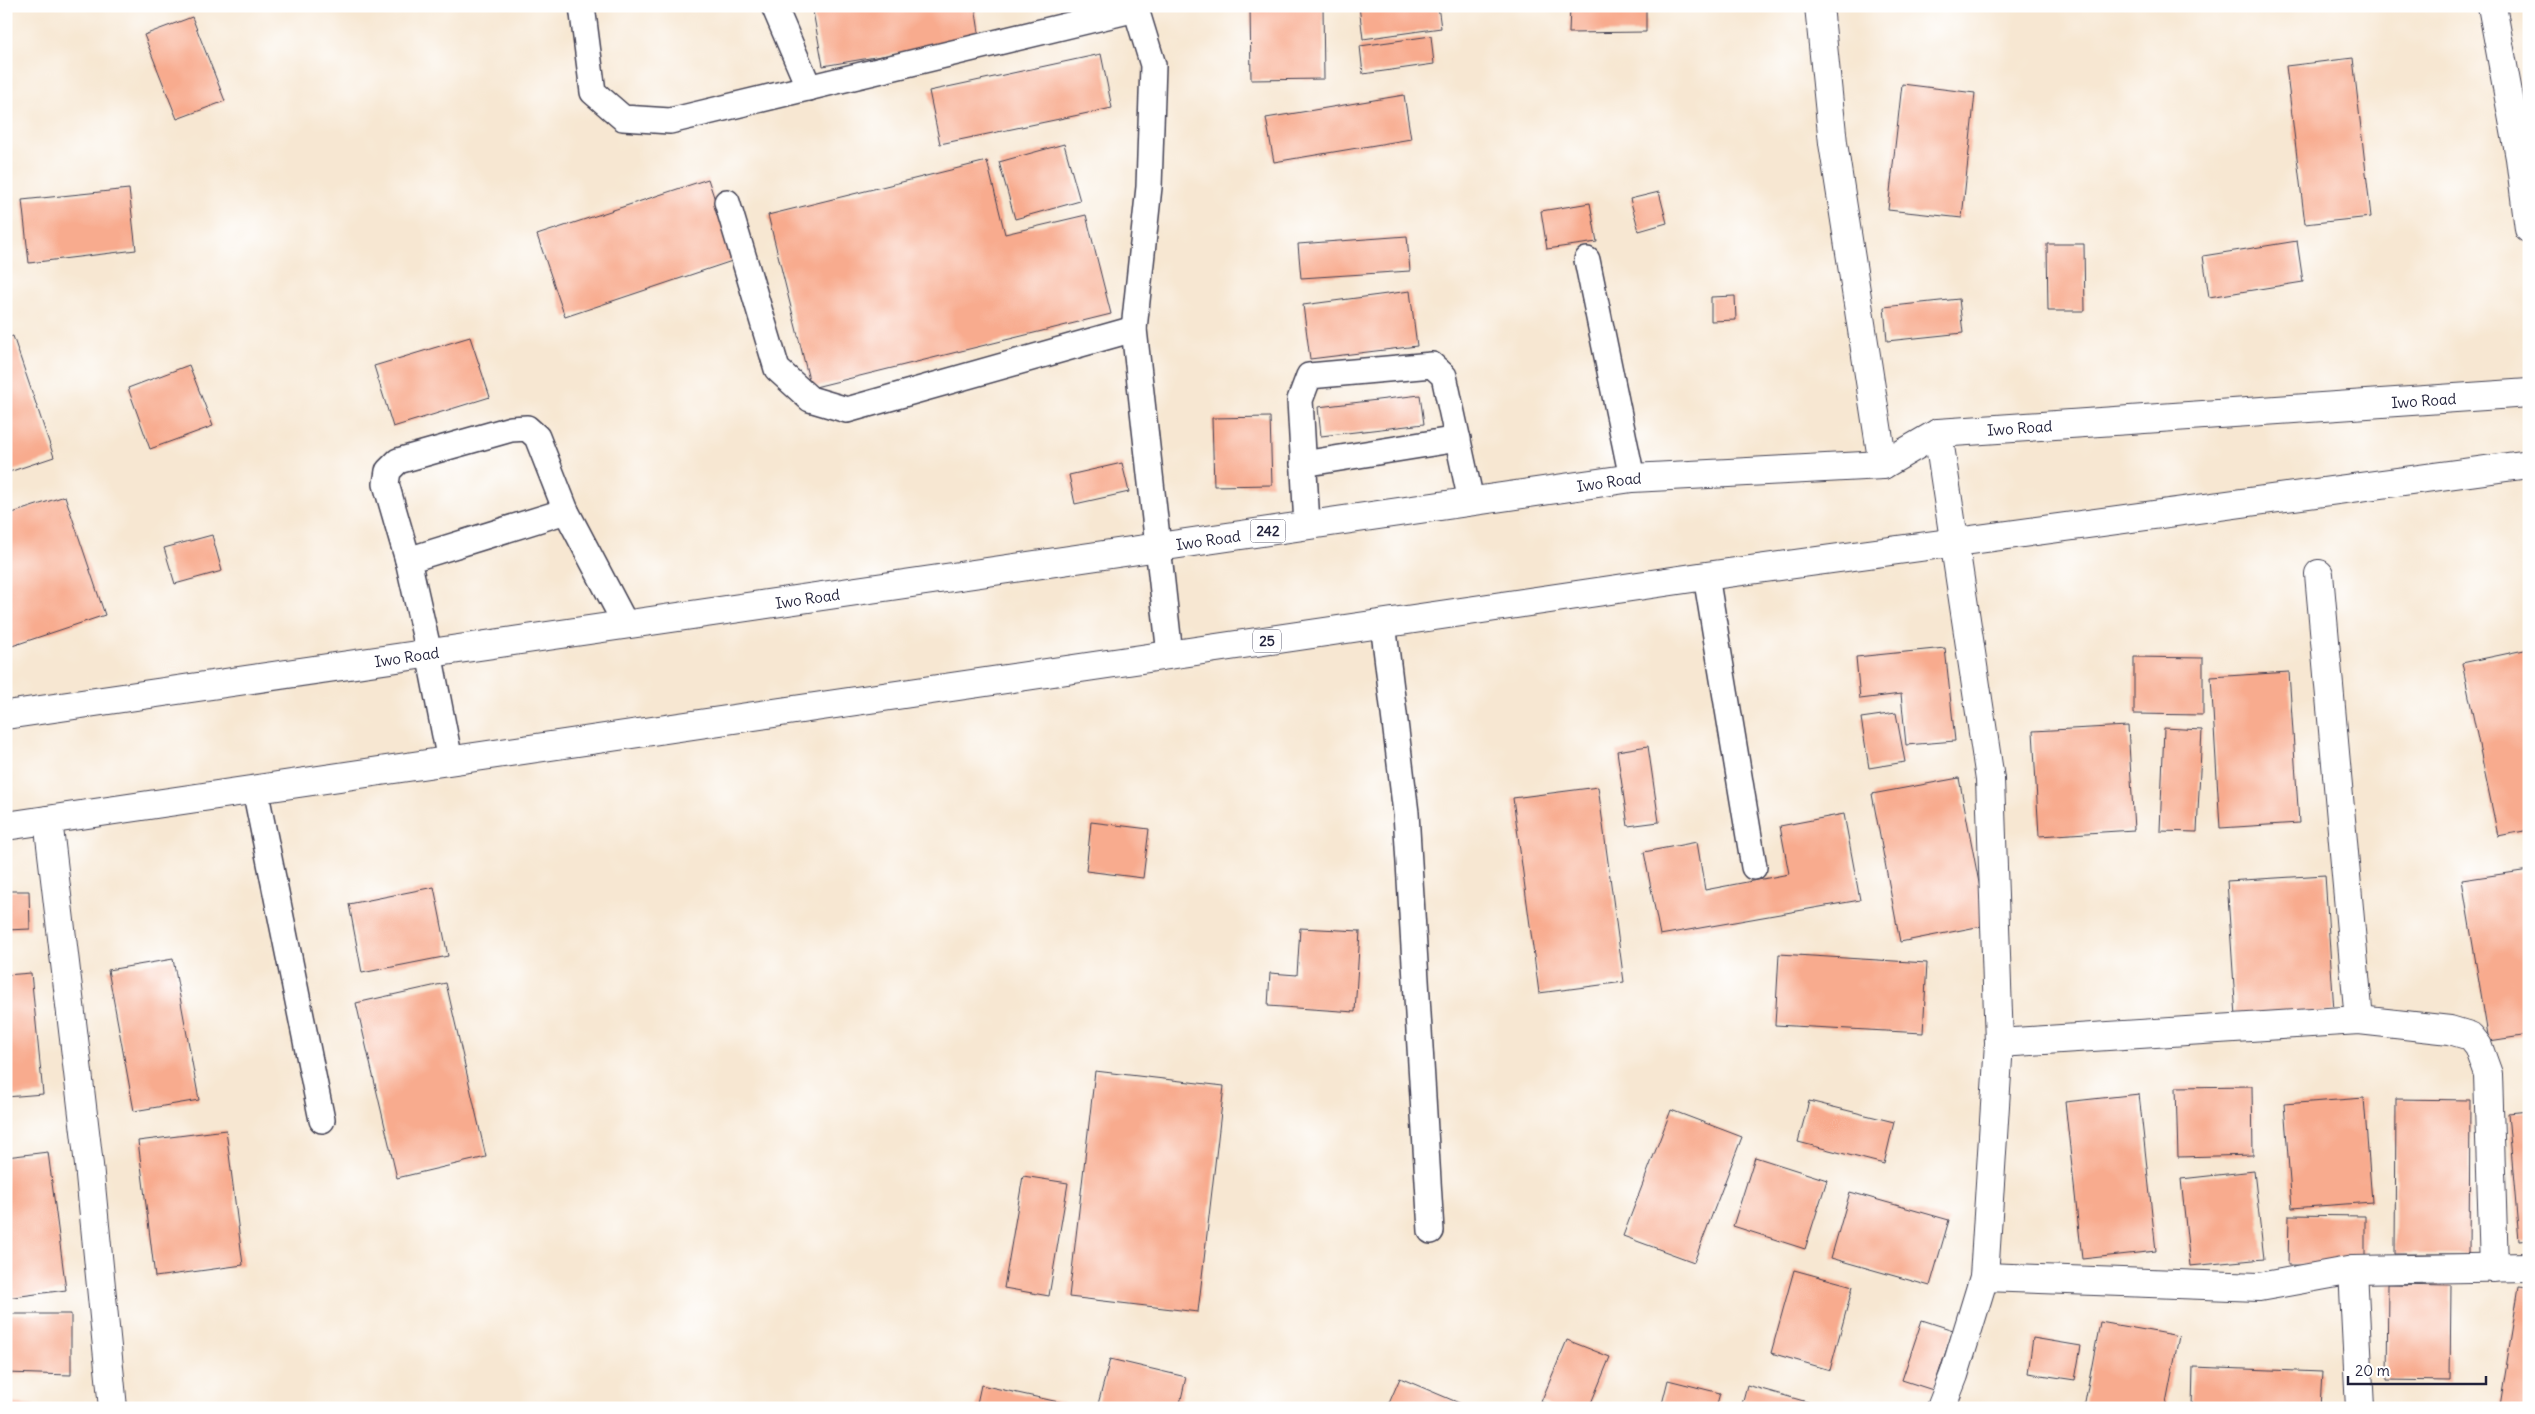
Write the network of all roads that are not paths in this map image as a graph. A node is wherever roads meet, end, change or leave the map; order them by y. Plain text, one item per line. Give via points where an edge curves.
1 (582, 6) edge
2 (774, 6) edge
3 (1819, 6) edge
4 (2492, 6) edge
5 (1135, 8) edge
6 (808, 88) junction
7 (726, 202) dead end
8 (2529, 229) edge
9 (1587, 260) dead end
10 (1134, 329) junction
11 (2529, 393) edge
12 (1938, 433) junction
13 (1458, 439) junction
14 (1303, 464) junction
15 (1883, 464) junction
16 (2529, 464) edge
17 (1632, 478) junction
18 (1471, 501) junction
19 (566, 511) junction
20 (1307, 525) junction
21 (1954, 542) junction
22 (1159, 546) junction
23 (408, 560) junction
24 (2320, 574) dead end
25 (1706, 576) junction
26 (1383, 623) junction
27 (626, 624) junction
28 (429, 653) junction
29 (1170, 655) junction
30 (6, 715) edge
31 (450, 761) junction
32 (255, 789) junction
33 (48, 820) junction
34 (6, 826) edge
35 (1754, 867) dead end
36 (2359, 1020) junction
37 (1999, 1043) junction
38 (322, 1120) dead end
39 (1431, 1231) dead end
40 (2529, 1267) edge
41 (2494, 1268) junction
42 (2353, 1270) junction
43 (1984, 1277) junction
44 (113, 1408) edge
45 (1941, 1408) edge
46 (2360, 1408) edge

1 - 6 lane via 594,92 623,118 670,120
2 - 6 lane
3 - 15 main road via 1834,143
4 - 8 main road via 2520,158
5 - 6 lane
5 - 10 lane via 1153,65 1149,187
7 - 10 lane via 777,369 810,399 847,410
9 - 17 lane
10 - 22 lane
11 - 12 main road, Iwo Road / 242
12 - 15 main road, Iwo Road / 242
12 - 21 main road
13 - 14 lane
13 - 14 lane via 1444,376 1432,364 1309,376 1300,400
13 - 18 lane
14 - 20 lane
15 - 17 main road, Iwo Road / 242
16 - 21 main road, 25
17 - 18 main road, Iwo Road / 242
18 - 20 main road, Iwo Road / 242
19 - 23 lane
19 - 23 lane via 537,438 527,428 511,429 398,461 388,471 386,484
19 - 27 lane
20 - 22 main road, Iwo Road / 242
21 - 25 main road, 25
21 - 37 main road via 1990,779
22 - 27 main road, Iwo Road / 242
22 - 29 lane
23 - 28 lane
24 - 36 main road
25 - 26 main road, 25
25 - 35 lane
26 - 29 main road, 25
26 - 39 lane via 1406,812
27 - 28 main road, Iwo Road / 242
28 - 30 main road, Iwo Road / 242
28 - 31 lane
29 - 31 main road, 25
31 - 32 main road, 25
32 - 33 main road, 25
32 - 38 lane
33 - 34 main road, 25
33 - 44 main road via 89,1165
36 - 37 main road
36 - 41 main road via 2450,1030 2470,1036 2478,1046 2488,1074
37 - 43 main road
40 - 41 main road
41 - 42 main road
42 - 43 main road via 2259,1286
42 - 46 main road
43 - 45 main road

